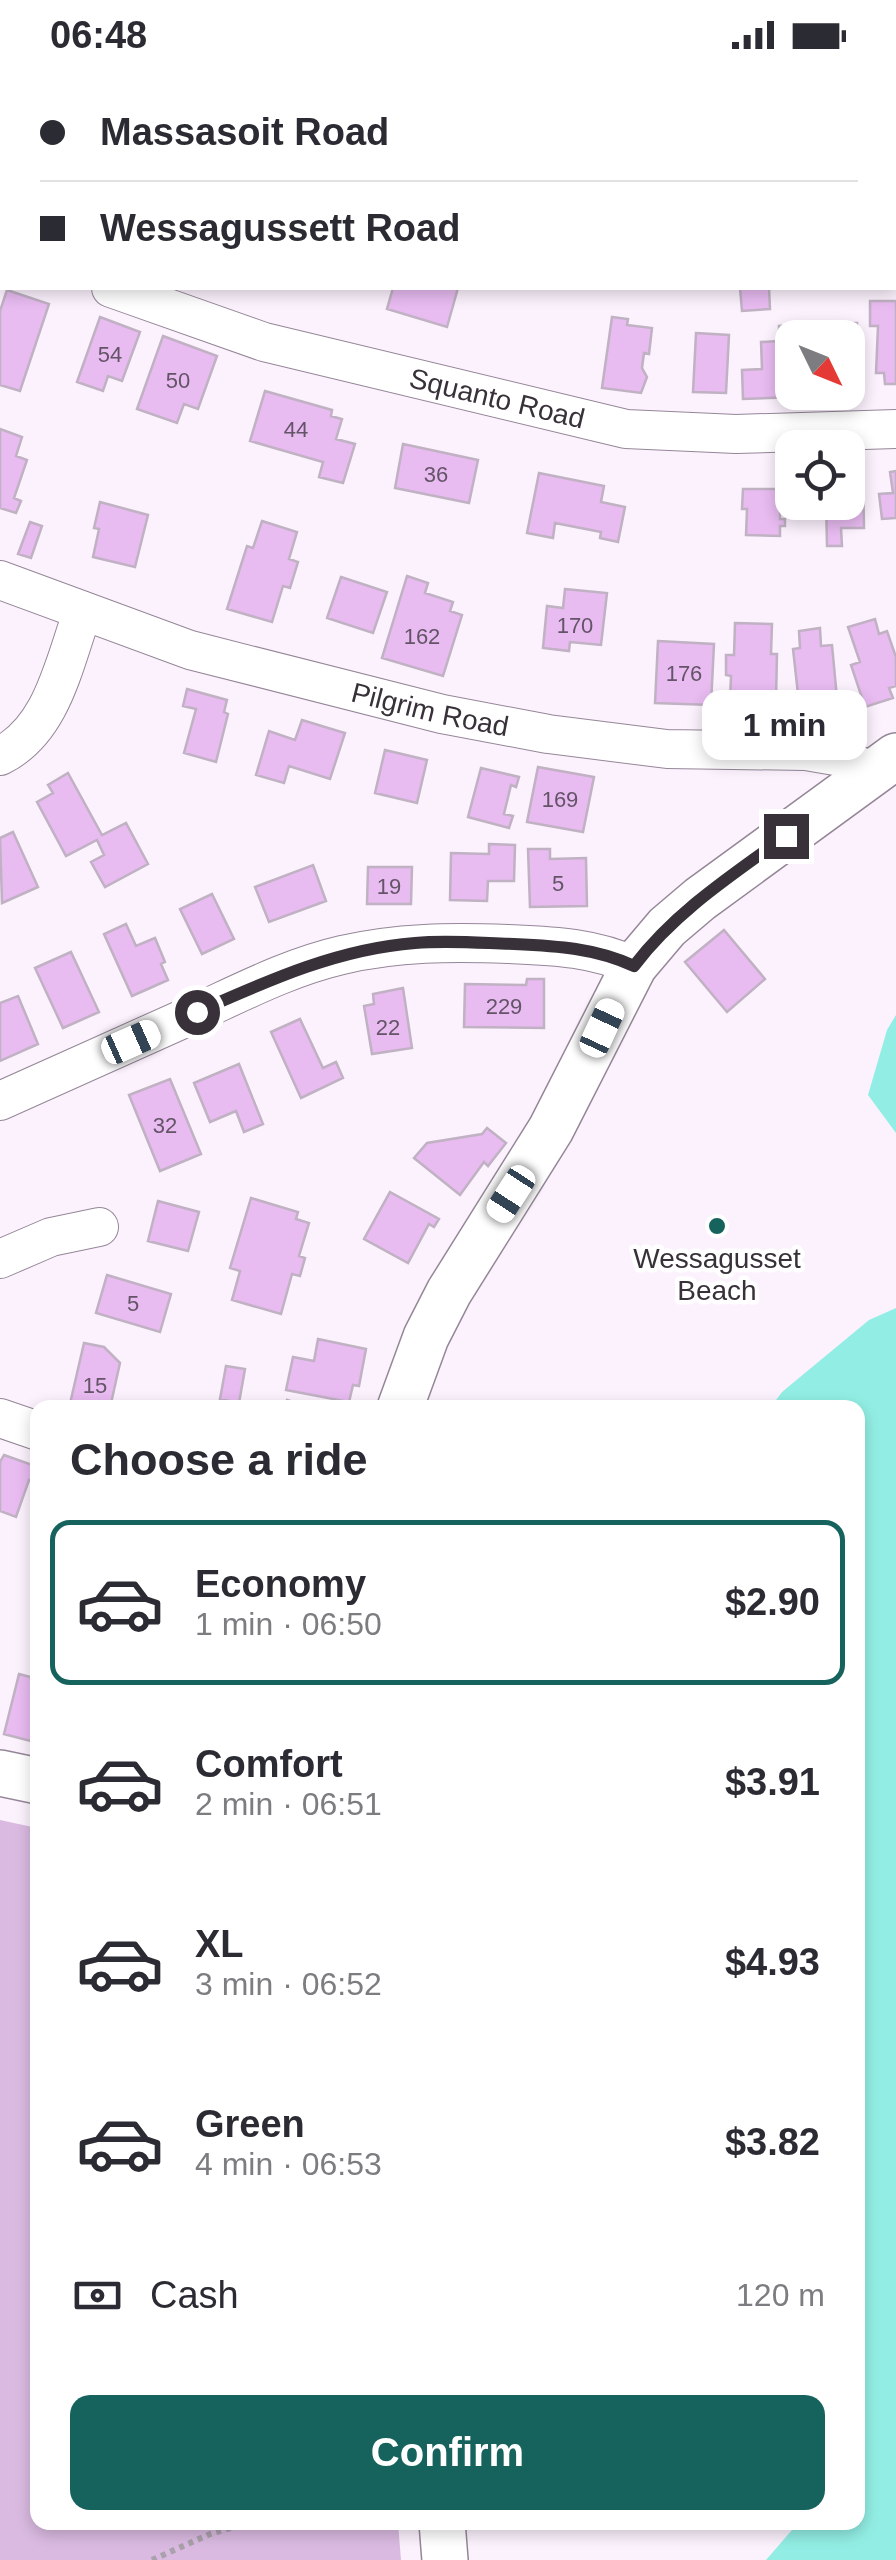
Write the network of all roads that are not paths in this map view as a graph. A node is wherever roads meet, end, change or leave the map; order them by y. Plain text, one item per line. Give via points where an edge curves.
1 (117, 290) edge
2 (896, 429) edge
3 (0, 580) edge
4 (83, 611) junction
5 (0, 756) edge
6 (884, 764) edge
7 (634, 966) junction
8 (0, 1102) edge
9 (99, 1227) dead end
10 (0, 1259) edge
11 (403, 1400) edge
12 (0, 1418) edge
13 (30, 1428) edge
14 (0, 1773) edge
15 (30, 1779) edge
16 (443, 2530) edge
17 (446, 2560) edge

1 - 2 street, Squanto Road via 264,342 626,429
3 - 4 street, Pilgrim Road
4 - 5 street via 47,710 24,740
4 - 6 street, Pilgrim Road via 190,650 442,714 667,749 806,750
6 - 7 street via 700,899
7 - 8 street via 572,947 456,942 339,956 244,991
7 - 11 street via 551,1129 426,1336
9 - 10 street via 50,1237
12 - 13 street
14 - 15 street
16 - 17 street

